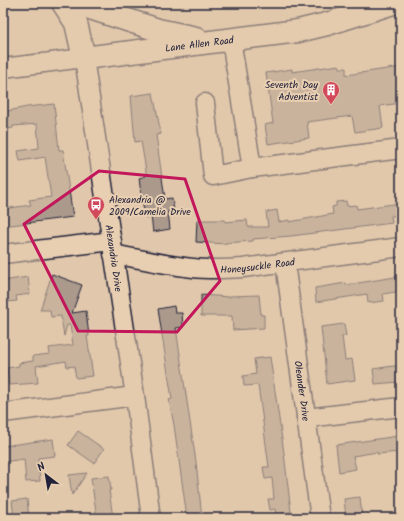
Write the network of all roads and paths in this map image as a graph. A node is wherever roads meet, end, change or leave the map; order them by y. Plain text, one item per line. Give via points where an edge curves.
1 (63, 3) edge
2 (75, 3) edge
3 (393, 3) edge
4 (223, 41) junction
5 (84, 58) junction
6 (3, 68) edge
7 (205, 103) dead end
8 (401, 149) edge
9 (252, 168) junction
10 (112, 247) junction
11 (401, 247) edge
12 (3, 254) edge
13 (285, 263) junction
14 (135, 396) junction
15 (401, 407) edge
16 (3, 413) edge
17 (306, 418) junction
18 (151, 518) edge
19 (320, 518) edge

1 - 5 main road, Alexandria Drive via 76,23
2 - 4 main road via 158,30
3 - 4 main road, Lane Allen Road via 310,28
4 - 5 main road, Lane Allen Road
4 - 9 street
5 - 6 street, Lane Allen Road
5 - 10 street, Alexandria Drive
7 - 9 street via 213,176
8 - 9 street
10 - 12 street, Honeysuckle Road
10 - 13 street, Honeysuckle Road via 162,264 195,268 243,268
10 - 14 street, Alexandria Drive
11 - 13 street, Honeysuckle Road
13 - 17 street, Oleander Drive
14 - 16 street
14 - 18 street, Alexandria Drive
15 - 17 street
17 - 19 street, Oleander Drive

